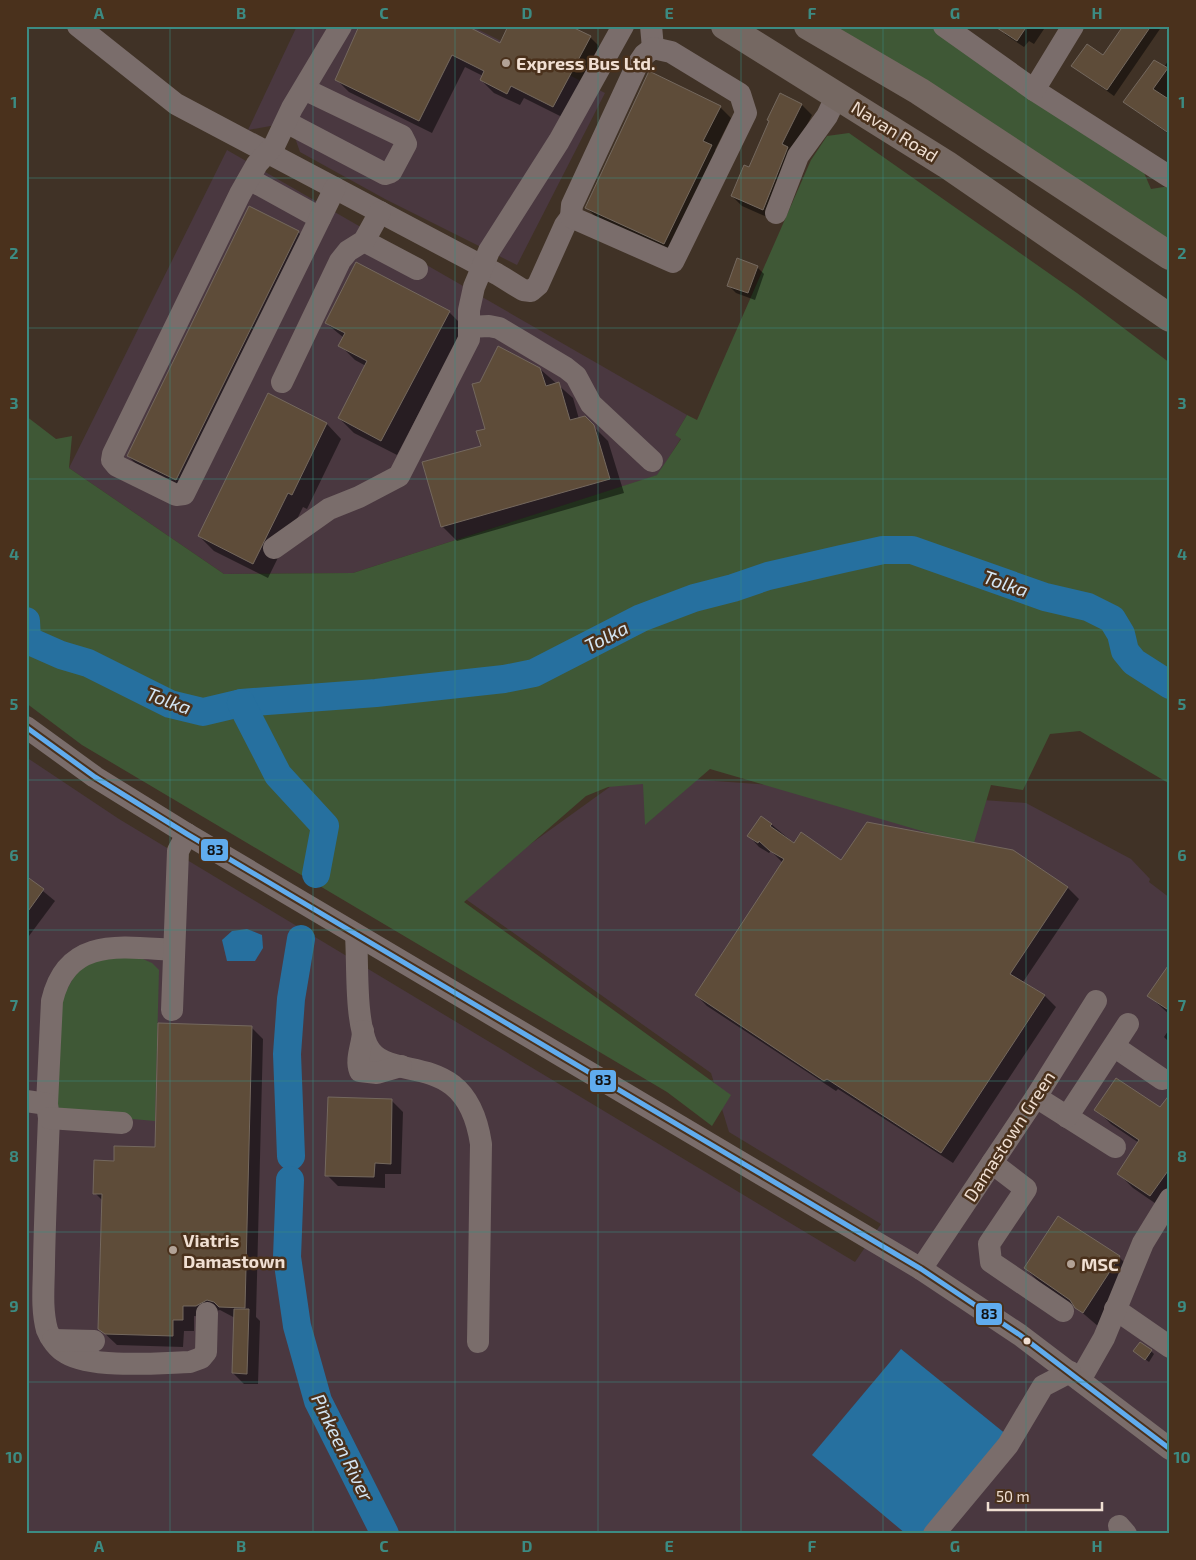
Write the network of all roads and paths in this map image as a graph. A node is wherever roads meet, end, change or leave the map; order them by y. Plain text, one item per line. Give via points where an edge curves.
1 (78, 26) edge
2 (341, 26) edge
3 (725, 26) edge
4 (808, 26) edge
5 (944, 26) edge
6 (1073, 26) edge
7 (619, 28) edge
8 (652, 37) edge
9 (304, 89) junction
10 (1034, 90) junction
11 (837, 95) junction
12 (286, 122) junction
13 (266, 152) junction
14 (1159, 177) edge
15 (249, 180) junction
16 (335, 188) junction
17 (380, 212) junction
18 (776, 212) dead end
19 (571, 217) junction
20 (320, 218) junction
21 (364, 241) junction
22 (1060, 242) junction
23 (1170, 258) edge
24 (417, 269) dead end
25 (490, 270) junction
26 (1170, 318) edge
27 (1170, 325) edge
28 (469, 327) junction
29 (282, 382) dead end
30 (652, 460) dead end
31 (274, 548) dead end
32 (26, 727) edge
33 (187, 834) junction
34 (356, 935) junction
35 (174, 950) junction
36 (1096, 1001) dead end
37 (172, 1010) dead end
38 (1128, 1024) dead end
39 (1115, 1047) junction
40 (1162, 1079) dead end
41 (1036, 1096) junction
42 (41, 1108) edge
43 (1067, 1116) junction
44 (122, 1122) dead end
45 (1115, 1147) dead end
46 (992, 1163) junction
47 (1166, 1210) edge
48 (921, 1269) junction
49 (1115, 1309) junction
50 (1063, 1311) dead end
51 (207, 1313) dead end
52 (1167, 1338) edge
53 (53, 1340) junction
54 (94, 1341) dead end
55 (478, 1342) dead end
56 (1075, 1376) junction
57 (1170, 1449) edge
58 (934, 1534) edge

1 - 13 street via 176,104
2 - 9 street
3 - 11 highway, Navan Road
4 - 23 highway via 919,91
5 - 10 street
6 - 10 street
7 - 25 street via 558,141 494,242
8 - 19 street via 572,205
8 - 19 street via 670,52 740,94 746,113 673,262
9 - 12 street
9 - 12 street via 402,136 406,144 392,172 385,174
10 - 14 street
11 - 18 street via 827,116 798,156
11 - 22 highway, Navan Road
12 - 13 street via 275,144
13 - 15 street
13 - 16 street
15 - 20 street
15 - 20 street via 112,454 117,466 176,495 184,494
16 - 17 street
16 - 20 street
17 - 21 street
17 - 25 street
19 - 25 street via 538,285 531,291 523,290
21 - 24 street
21 - 29 street via 348,251 340,261
22 - 26 highway
22 - 27 highway
25 - 28 street via 469,310
28 - 30 street via 499,328 566,368 582,384 591,404
28 - 31 street via 469,339 399,476 329,508
32 - 33 street via 95,777
33 - 34 street
33 - 35 street via 178,851
34 - 48 street
34 - 55 street via 367,1045 385,1062 437,1075 456,1088 471,1107 478,1124 481,1144
35 - 37 street
35 - 42 street via 103,948 83,955 67,968 52,1001
36 - 41 street, Damastown Green
38 - 39 street
39 - 40 street
39 - 43 street
41 - 43 street
41 - 46 street, Damastown Green
42 - 44 street
42 - 53 street via 43,1299 48,1332
43 - 45 street
46 - 48 street, Damastown Green
46 - 50 street via 1026,1189 989,1244 991,1262
47 - 49 street via 1143,1243
48 - 56 street
49 - 52 street
49 - 56 street via 1104,1338
51 - 53 street via 206,1352 190,1362 112,1363 82,1359 66,1353
53 - 54 street
56 - 57 street
56 - 58 street via 1044,1386 1008,1446

